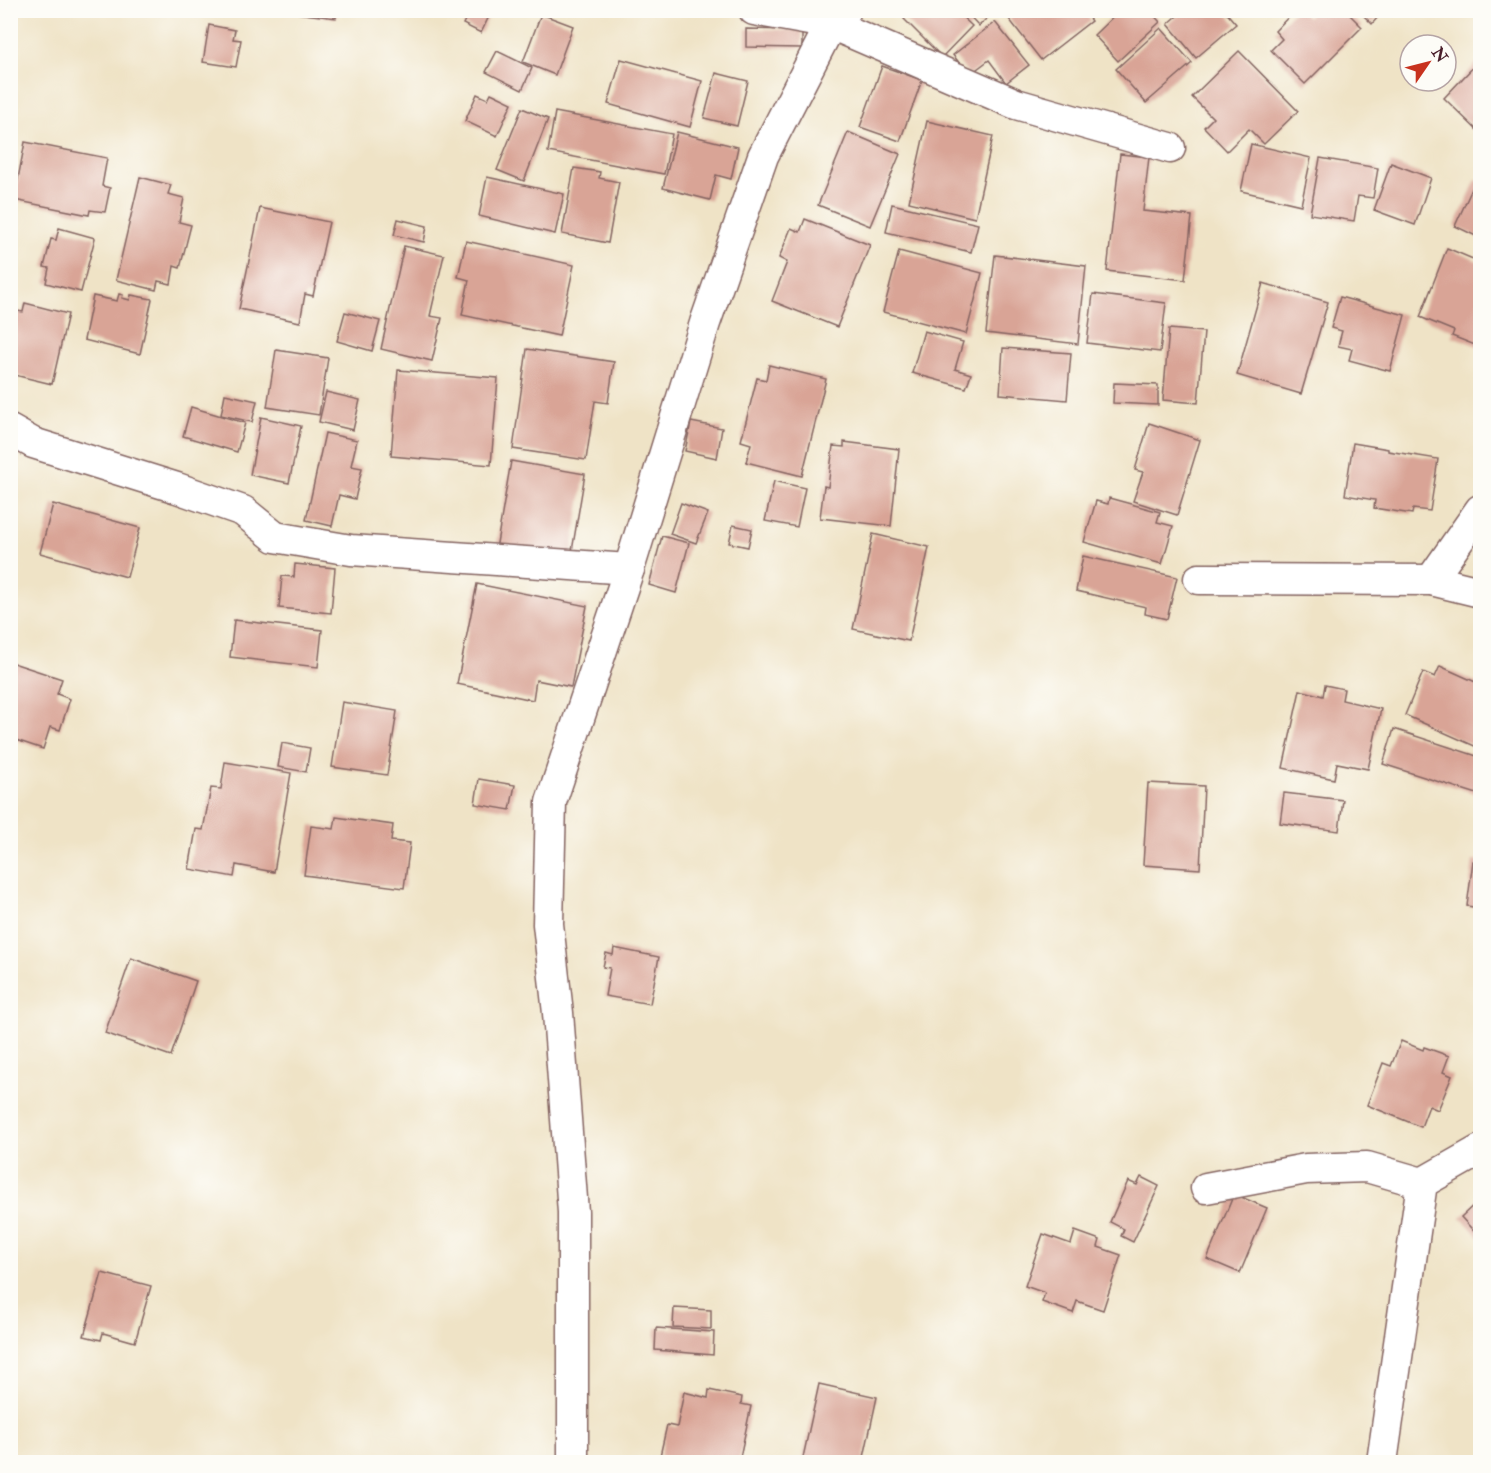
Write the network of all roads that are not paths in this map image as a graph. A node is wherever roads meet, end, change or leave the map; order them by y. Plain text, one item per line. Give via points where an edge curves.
1 (754, 10) edge
2 (838, 17) edge
3 (1170, 148) dead end
4 (10, 430) edge
5 (1480, 510) edge
6 (629, 569) junction
7 (1199, 579) dead end
8 (1431, 580) junction
9 (1480, 592) edge
10 (1480, 1150) edge
11 (1422, 1183) junction
12 (1206, 1188) dead end
13 (573, 1462) edge
14 (1382, 1462) edge

1 - 2 street
2 - 3 street via 1016,104
2 - 6 street via 763,156 705,323
4 - 6 street via 33,442 243,511 275,537 351,550
5 - 8 street
6 - 13 street via 551,802 548,924 573,1212
7 - 8 street
8 - 9 street
10 - 11 street
11 - 12 street via 1367,1167 1316,1168
11 - 14 street

